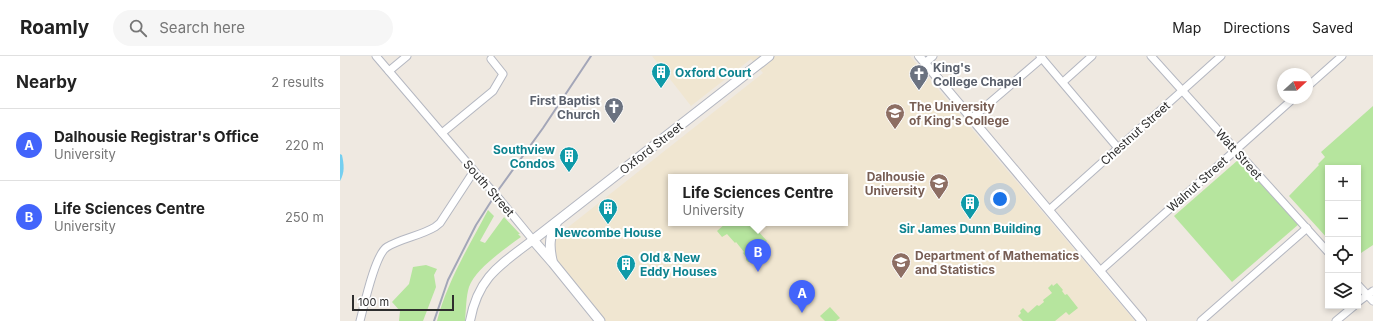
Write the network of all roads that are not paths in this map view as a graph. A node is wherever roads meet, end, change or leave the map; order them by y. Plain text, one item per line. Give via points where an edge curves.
1 (376, 56) edge
2 (407, 56) edge
3 (769, 56) edge
4 (919, 56) edge
5 (933, 56) edge
6 (1092, 56) edge
7 (1151, 56) edge
8 (1221, 56) edge
9 (1342, 56) edge
10 (1041, 57) edge
11 (491, 59) dead end
12 (925, 63) junction
13 (389, 71) junction
14 (1062, 82) junction
15 (1313, 82) edge
16 (1182, 91) junction
17 (1287, 104) edge
18 (972, 118) junction
19 (442, 133) junction
20 (1118, 148) junction
21 (1236, 150) junction
22 (477, 174) junction
23 (1049, 210) junction
24 (557, 221) junction
25 (1307, 228) junction
26 (533, 240) junction
27 (1325, 249) edge
28 (553, 263) junction
29 (1100, 271) junction
30 (1361, 287) edge
31 (1370, 293) edge
32 (1361, 300) edge
33 (1373, 301) edge
34 (1350, 309) edge
35 (360, 321) edge
36 (470, 321) edge
37 (600, 321) edge
38 (1142, 321) edge
39 (1202, 321) edge
40 (1336, 321) edge

1 - 13 street, South Street
2 - 13 street
3 - 24 main road, Oxford Street
4 - 12 street
5 - 12 street
6 - 14 street
7 - 16 street, Watt Street
8 - 16 street, Chestnut Street
9 - 15 street
10 - 14 street
10 - 18 street
11 - 19 street via 503,74 493,90
12 - 18 street
13 - 19 street, South Street
14 - 20 street
16 - 20 street, Chestnut Street
16 - 21 street, Watt Street
17 - 21 street, Walnut Street
18 - 23 street
19 - 22 street, South Street
20 - 23 street, Chestnut Street
21 - 25 street, Watt Street
21 - 29 street, Walnut Street
22 - 26 street, South Street, bridge
22 - 35 street via 440,223 385,248 378,257
23 - 29 street
24 - 26 main road, Oxford Street
24 - 28 main road via 550,237 549,250
25 - 27 street, Watt Street
25 - 39 street
26 - 28 main road, South Street
26 - 36 street via 492,272 482,285
28 - 37 main road, South Street
29 - 38 street
30 - 31 street
31 - 32 street
31 - 33 street
34 - 40 street

